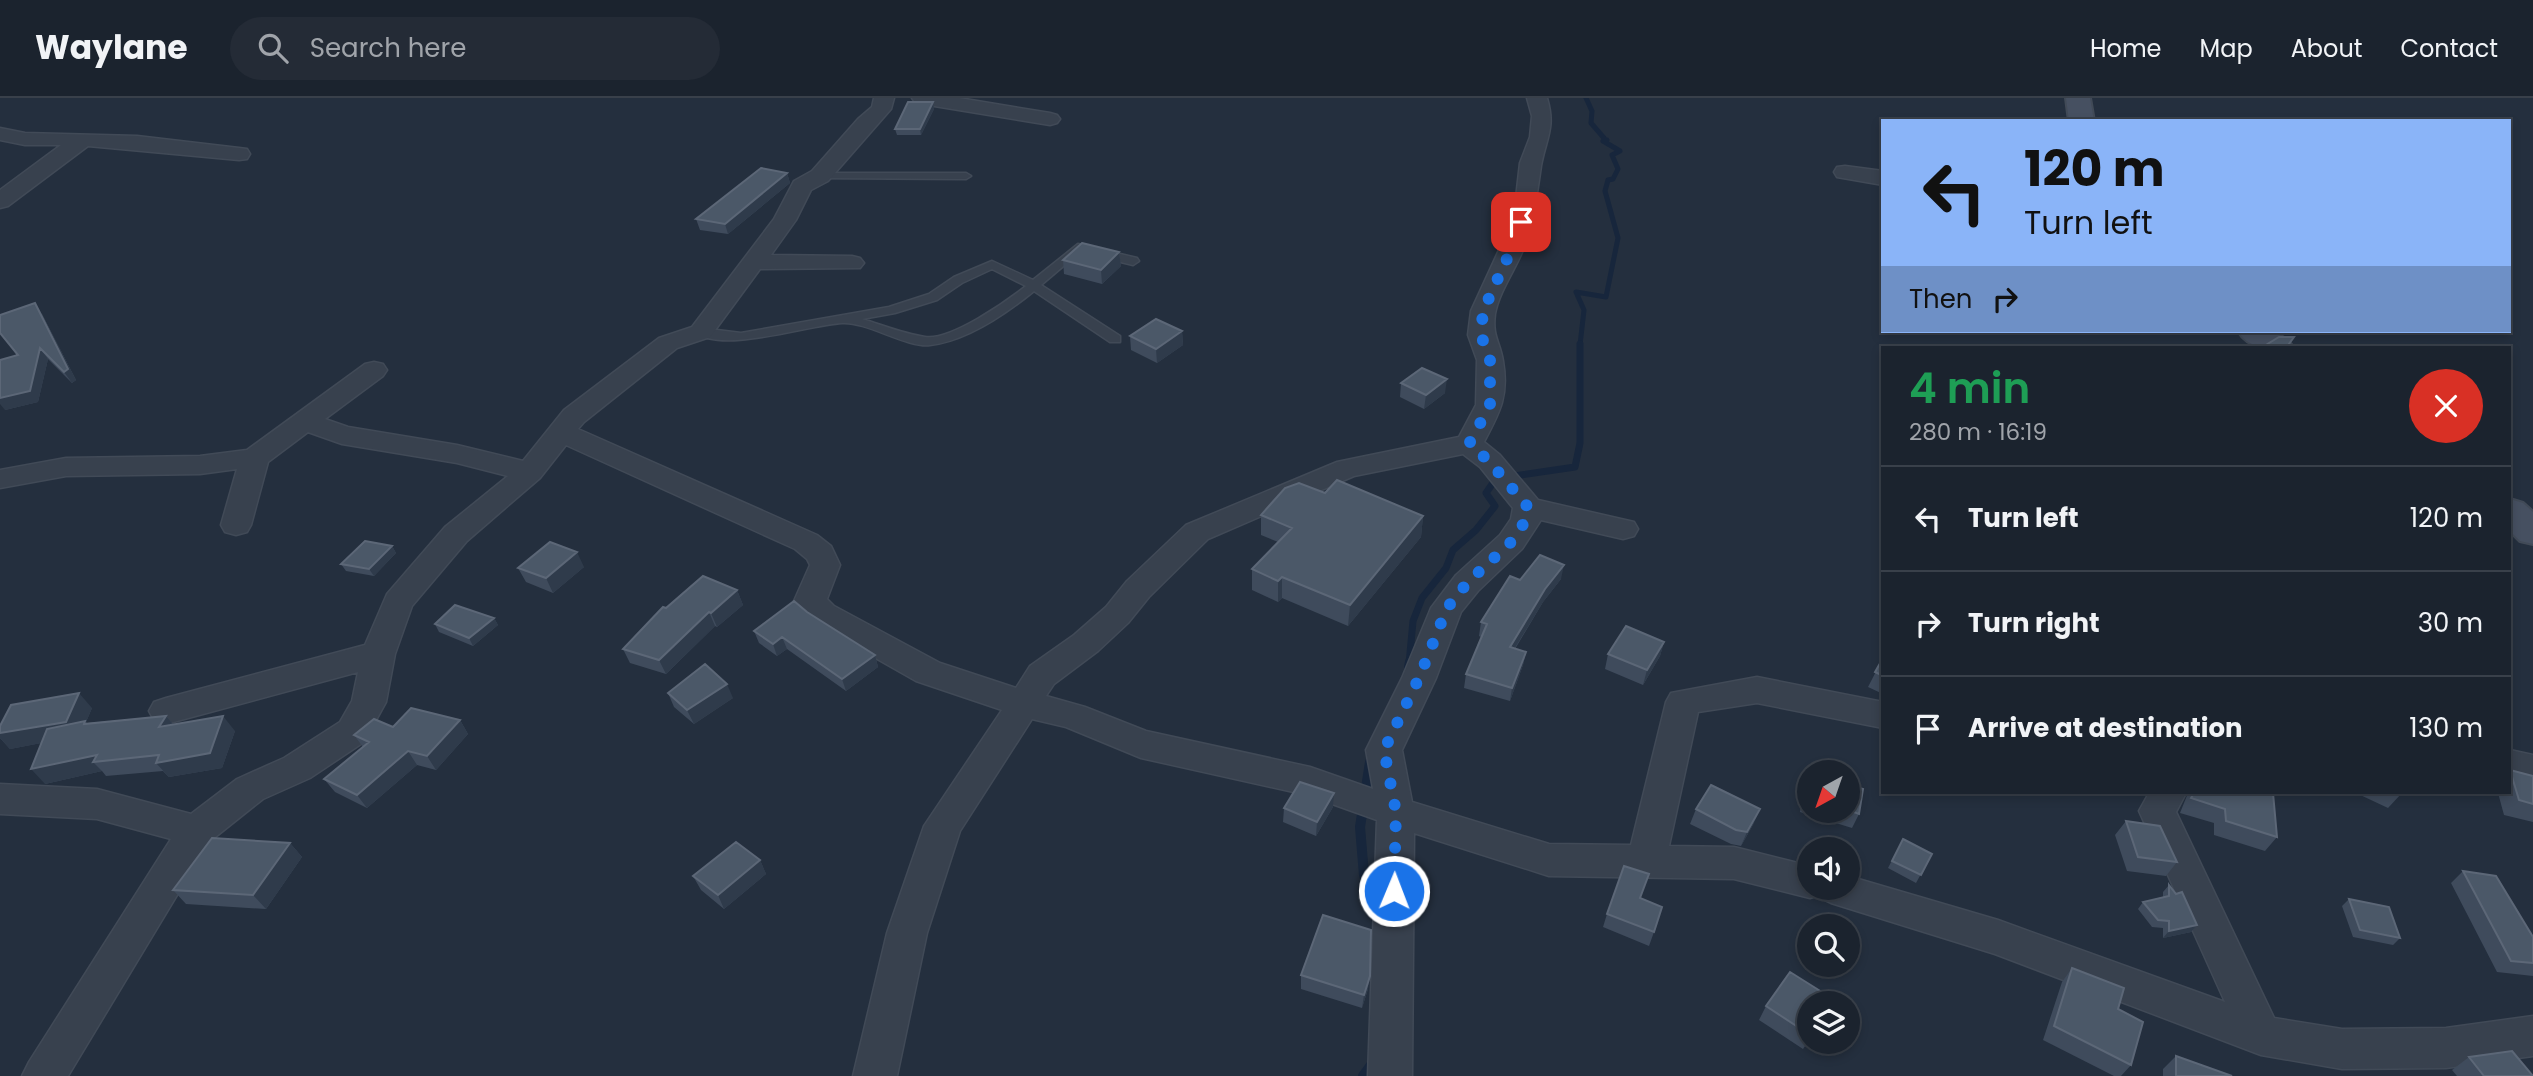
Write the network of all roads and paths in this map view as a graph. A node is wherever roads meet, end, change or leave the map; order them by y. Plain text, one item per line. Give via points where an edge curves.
1 (884, 98) edge
2 (922, 98) edge
3 (1537, 98) edge
4 (2078, 98) edge
5 (1050, 119) dead end
6 (2082, 119) edge
7 (0, 134) edge
8 (83, 139) junction
9 (239, 154) dead end
10 (1845, 172) dead end
11 (820, 176) junction
12 (966, 176) dead end
13 (1881, 178) edge
14 (0, 201) edge
15 (1133, 261) dead end
16 (754, 262) junction
17 (852, 263) dead end
18 (1032, 284) junction
19 (845, 319) junction
20 (701, 332) junction
21 (2256, 333) edge
22 (1115, 339) dead end
23 (2275, 346) edge
24 (374, 370) dead end
25 (305, 421) junction
26 (561, 432) junction
27 (1469, 444) junction
28 (255, 458) junction
29 (530, 472) junction
30 (0, 479) edge
31 (1528, 507) junction
32 (2511, 512) edge
33 (236, 525) dead end
34 (1623, 529) dead end
35 (2533, 532) edge
36 (378, 654) junction
37 (1024, 704) junction
38 (166, 711) dead end
39 (1881, 715) edge
40 (2511, 765) edge
41 (2533, 769) edge
42 (2167, 794) edge
43 (0, 799) edge
44 (1396, 812) junction
45 (196, 831) junction
46 (1646, 862) junction
47 (1797, 879) edge
48 (1860, 896) edge
49 (2261, 1035) junction
50 (2533, 1036) edge
51 (44, 1076) edge
52 (875, 1076) edge
53 (1390, 1076) edge

1 - 11 street via 881,108
2 - 5 street
3 - 27 street via 1542,116 1527,198 1511,250 1483,311 1481,335 1490,360 1490,405
4 - 6 main road
7 - 8 street
8 - 9 street
8 - 14 street
10 - 13 street
11 - 12 lane
11 - 16 street via 802,186
15 - 18 lane via 1078,248
16 - 17 street
16 - 20 street
18 - 19 lane via 992,265 958,279 933,297
18 - 19 lane via 992,317 928,342
18 - 22 lane
19 - 20 lane via 741,337
20 - 26 street via 668,343 574,416
21 - 23 main road
24 - 25 street
25 - 28 street
25 - 29 street via 342,435 457,454
26 - 29 street
26 - 37 street via 806,542 820,553 825,565 810,601 823,614 928,672
27 - 31 street
27 - 37 street via 1347,468 1197,532 1117,615 1042,675
28 - 30 street via 200,465 66,467
28 - 33 street
29 - 36 street via 456,534 398,602
31 - 34 street
31 - 44 street via 1526,520 1511,542 1447,608 1384,750
32 - 35 main road
36 - 38 street
36 - 45 street via 369,702 352,732 297,768 250,789
37 - 44 street via 1073,716 1141,744 1310,780
37 - 52 street via 943,826 907,933
39 - 46 street via 1757,690 1683,702
40 - 41 street
42 - 49 street via 2157,811
43 - 45 street via 97,804
44 - 46 street via 1549,860
44 - 53 street
45 - 51 street
46 - 47 street via 1734,863
48 - 49 street via 1998,937
49 - 50 street via 2342,1049 2446,1048

